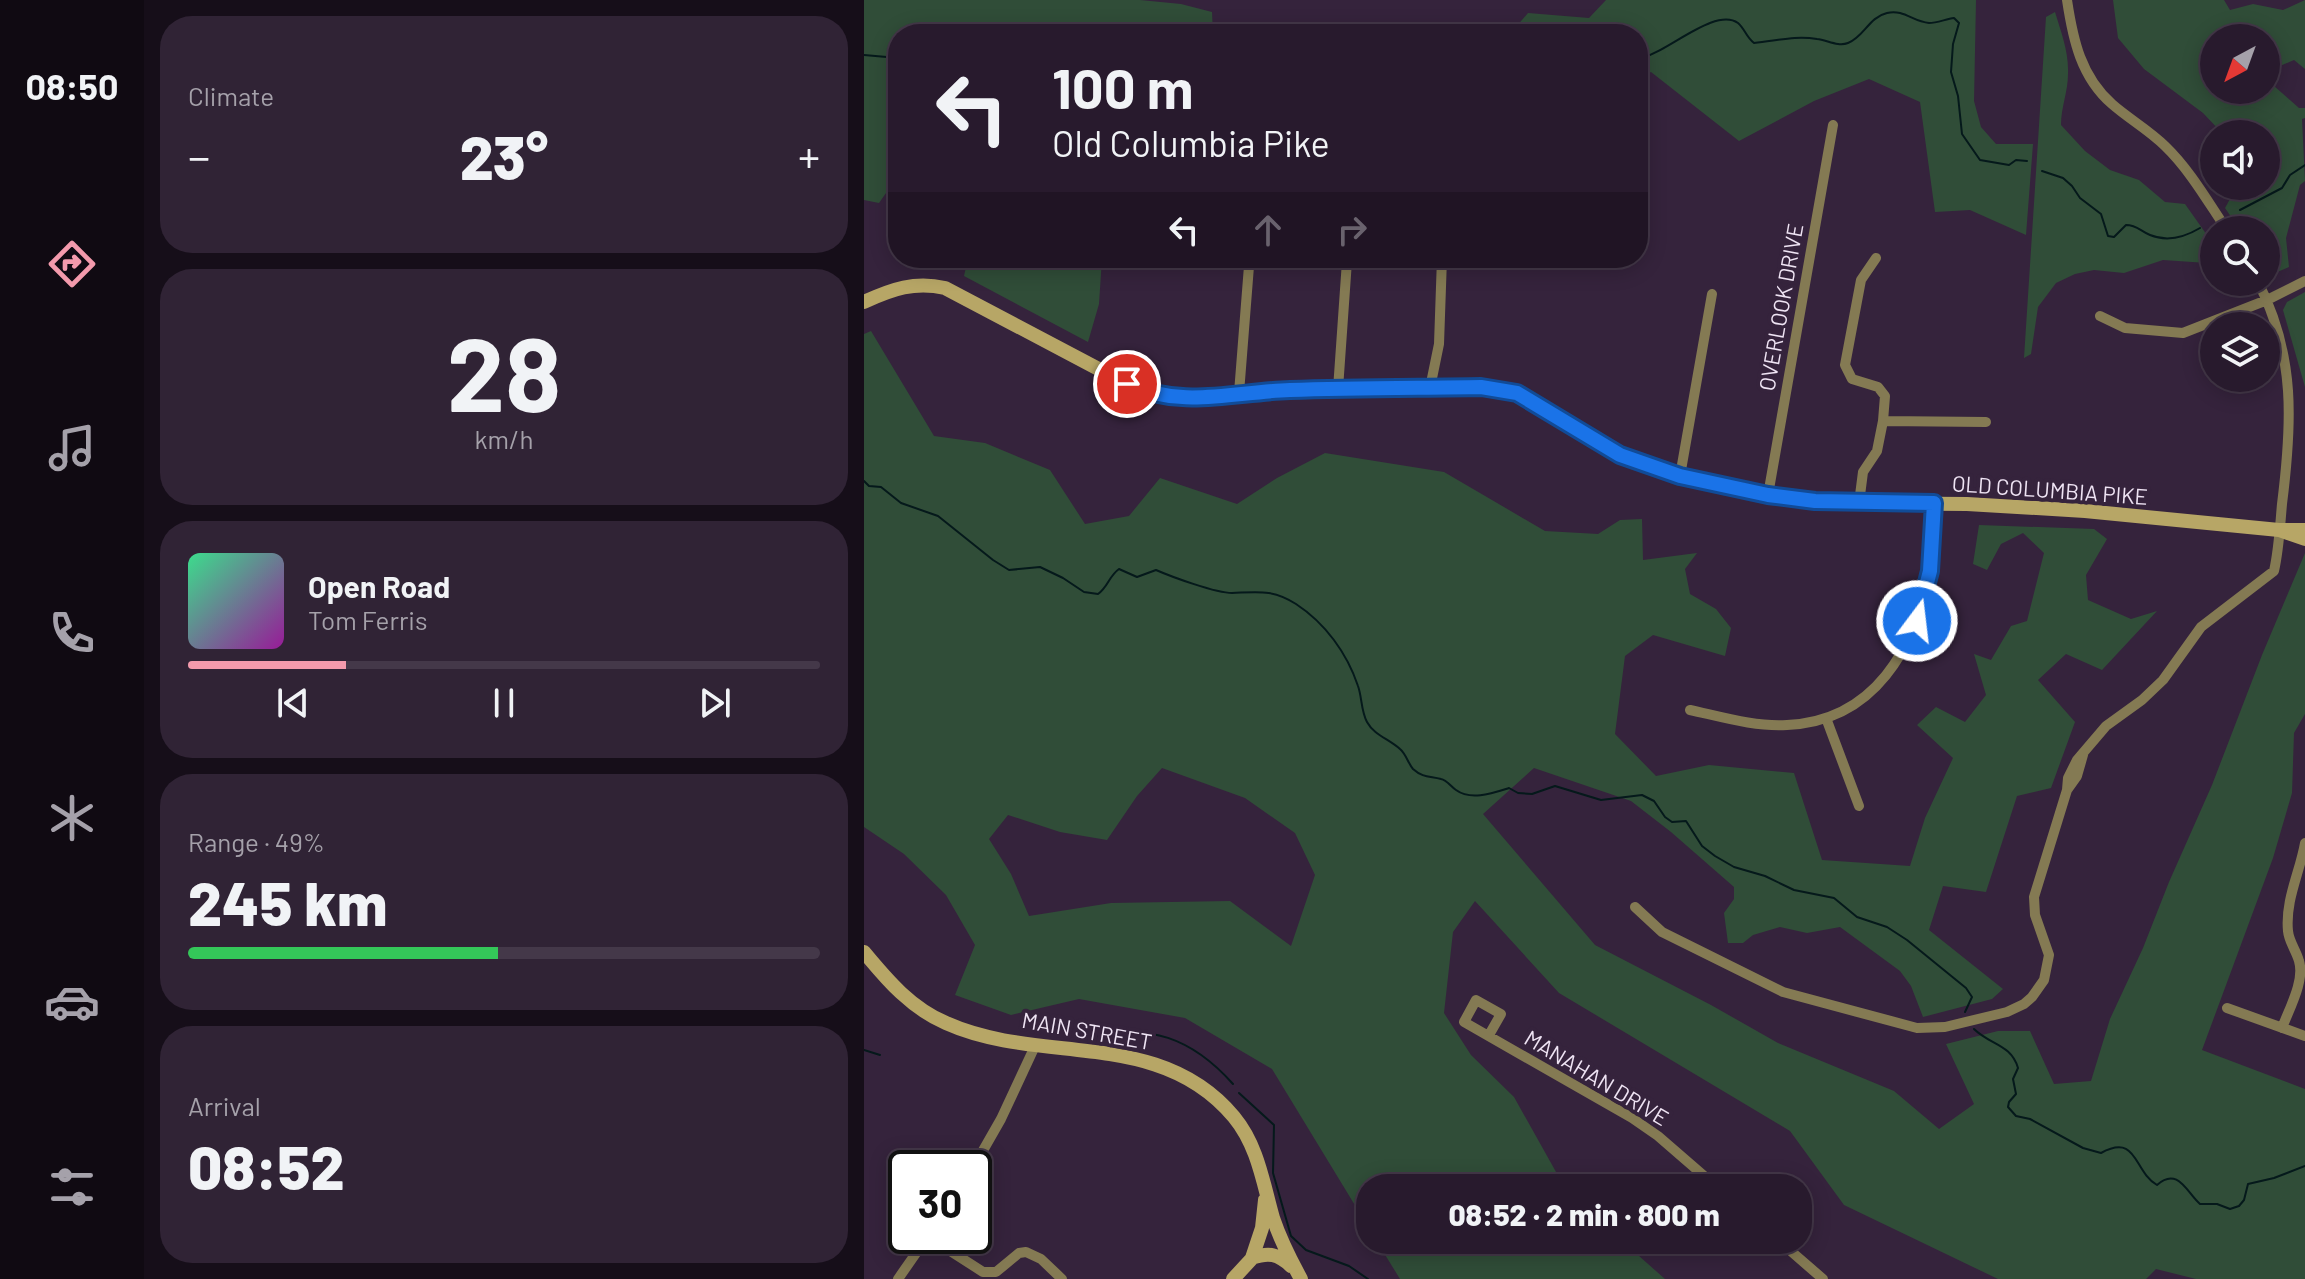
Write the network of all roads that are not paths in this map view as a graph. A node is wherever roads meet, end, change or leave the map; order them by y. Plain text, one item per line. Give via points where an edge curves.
1 (2067, 0) edge
2 (1833, 125) dead end
3 (2217, 216) edge
4 (1876, 258) dead end
5 (1249, 268) edge
6 (1347, 268) edge
7 (1442, 268) edge
8 (2305, 281) edge
9 (1712, 294) dead end
10 (2265, 296) edge
11 (2267, 300) junction
12 (864, 302) edge
13 (2100, 316) dead end
14 (1430, 388) junction
15 (1338, 389) junction
16 (1239, 393) junction
17 (1883, 421) junction
18 (1986, 422) dead end
19 (1680, 476) junction
20 (1768, 495) junction
21 (1859, 503) junction
22 (1934, 503) junction
23 (2279, 530) junction
24 (2305, 530) edge
25 (2305, 539) edge
26 (1690, 710) dead end
27 (1826, 718) junction
28 (1859, 806) dead end
29 (2305, 843) edge
30 (1635, 907) dead end
31 (864, 952) edge
32 (2302, 962) edge
33 (2227, 1008) dead end
34 (2282, 1028) junction
35 (1489, 1035) dead end
36 (2305, 1036) edge
37 (1036, 1044) junction
38 (983, 1150) edge
39 (1702, 1174) edge
40 (1262, 1178) junction
41 (1279, 1236) junction
42 (915, 1254) edge
43 (956, 1254) edge
44 (1794, 1254) edge
45 (1252, 1258) junction
46 (1298, 1275) edge
47 (898, 1279) edge
48 (1062, 1279) edge
49 (1233, 1279) edge
50 (1823, 1279) edge

1 - 3 street via 2073,39 2091,81 2180,161
2 - 20 street, OVERLOOK DRIVE
4 - 17 street via 1861,280 1845,365 1852,379 1878,387 1885,396
5 - 16 street
6 - 15 street
7 - 14 street via 1439,344
8 - 11 street
9 - 19 street
10 - 11 street
11 - 13 street via 2183,333 2125,328
11 - 23 street via 2280,337 2290,396
12 - 16 street, OLD COLUMBIA PIKE via 907,286 940,287 1143,392 1174,399
14 - 15 street, OLD COLUMBIA PIKE
14 - 19 street, OLD COLUMBIA PIKE via 1517,393 1620,455
15 - 16 street, OLD COLUMBIA PIKE
17 - 18 street
17 - 21 street via 1877,451 1863,472
19 - 20 street, OLD COLUMBIA PIKE
20 - 21 street, OLD COLUMBIA PIKE
21 - 22 street, OLD COLUMBIA PIKE
22 - 23 street, OLD COLUMBIA PIKE
22 - 27 street via 1930,571 1910,639 1878,685
23 - 24 street, OLD COLUMBIA PIKE
23 - 25 street, OLD COLUMBIA PIKE
23 - 30 street via 2271,575 2201,627 2163,680 2106,726 2070,771 2034,897 2048,947 2047,972 2024,1004 1945,1027 1917,1028 1796,997 1662,932
26 - 27 street via 1771,725
27 - 28 street
29 - 32 street via 2292,889 2288,931
31 - 37 street, MAIN STREET via 907,998 944,1022
32 - 34 street
33 - 34 street
34 - 36 street
35 - 39 street, MANAHAN DRIVE via 1632,1118
37 - 38 street
37 - 40 street, MAIN STREET via 1130,1057 1181,1073 1242,1127
40 - 41 street, MAIN STREET
40 - 45 street via 1265,1208
41 - 45 street
41 - 46 street, MAIN STREET
42 - 47 street
43 - 48 street via 983,1272 996,1272 1026,1252
44 - 50 street
45 - 46 street via 1276,1255
45 - 49 street

